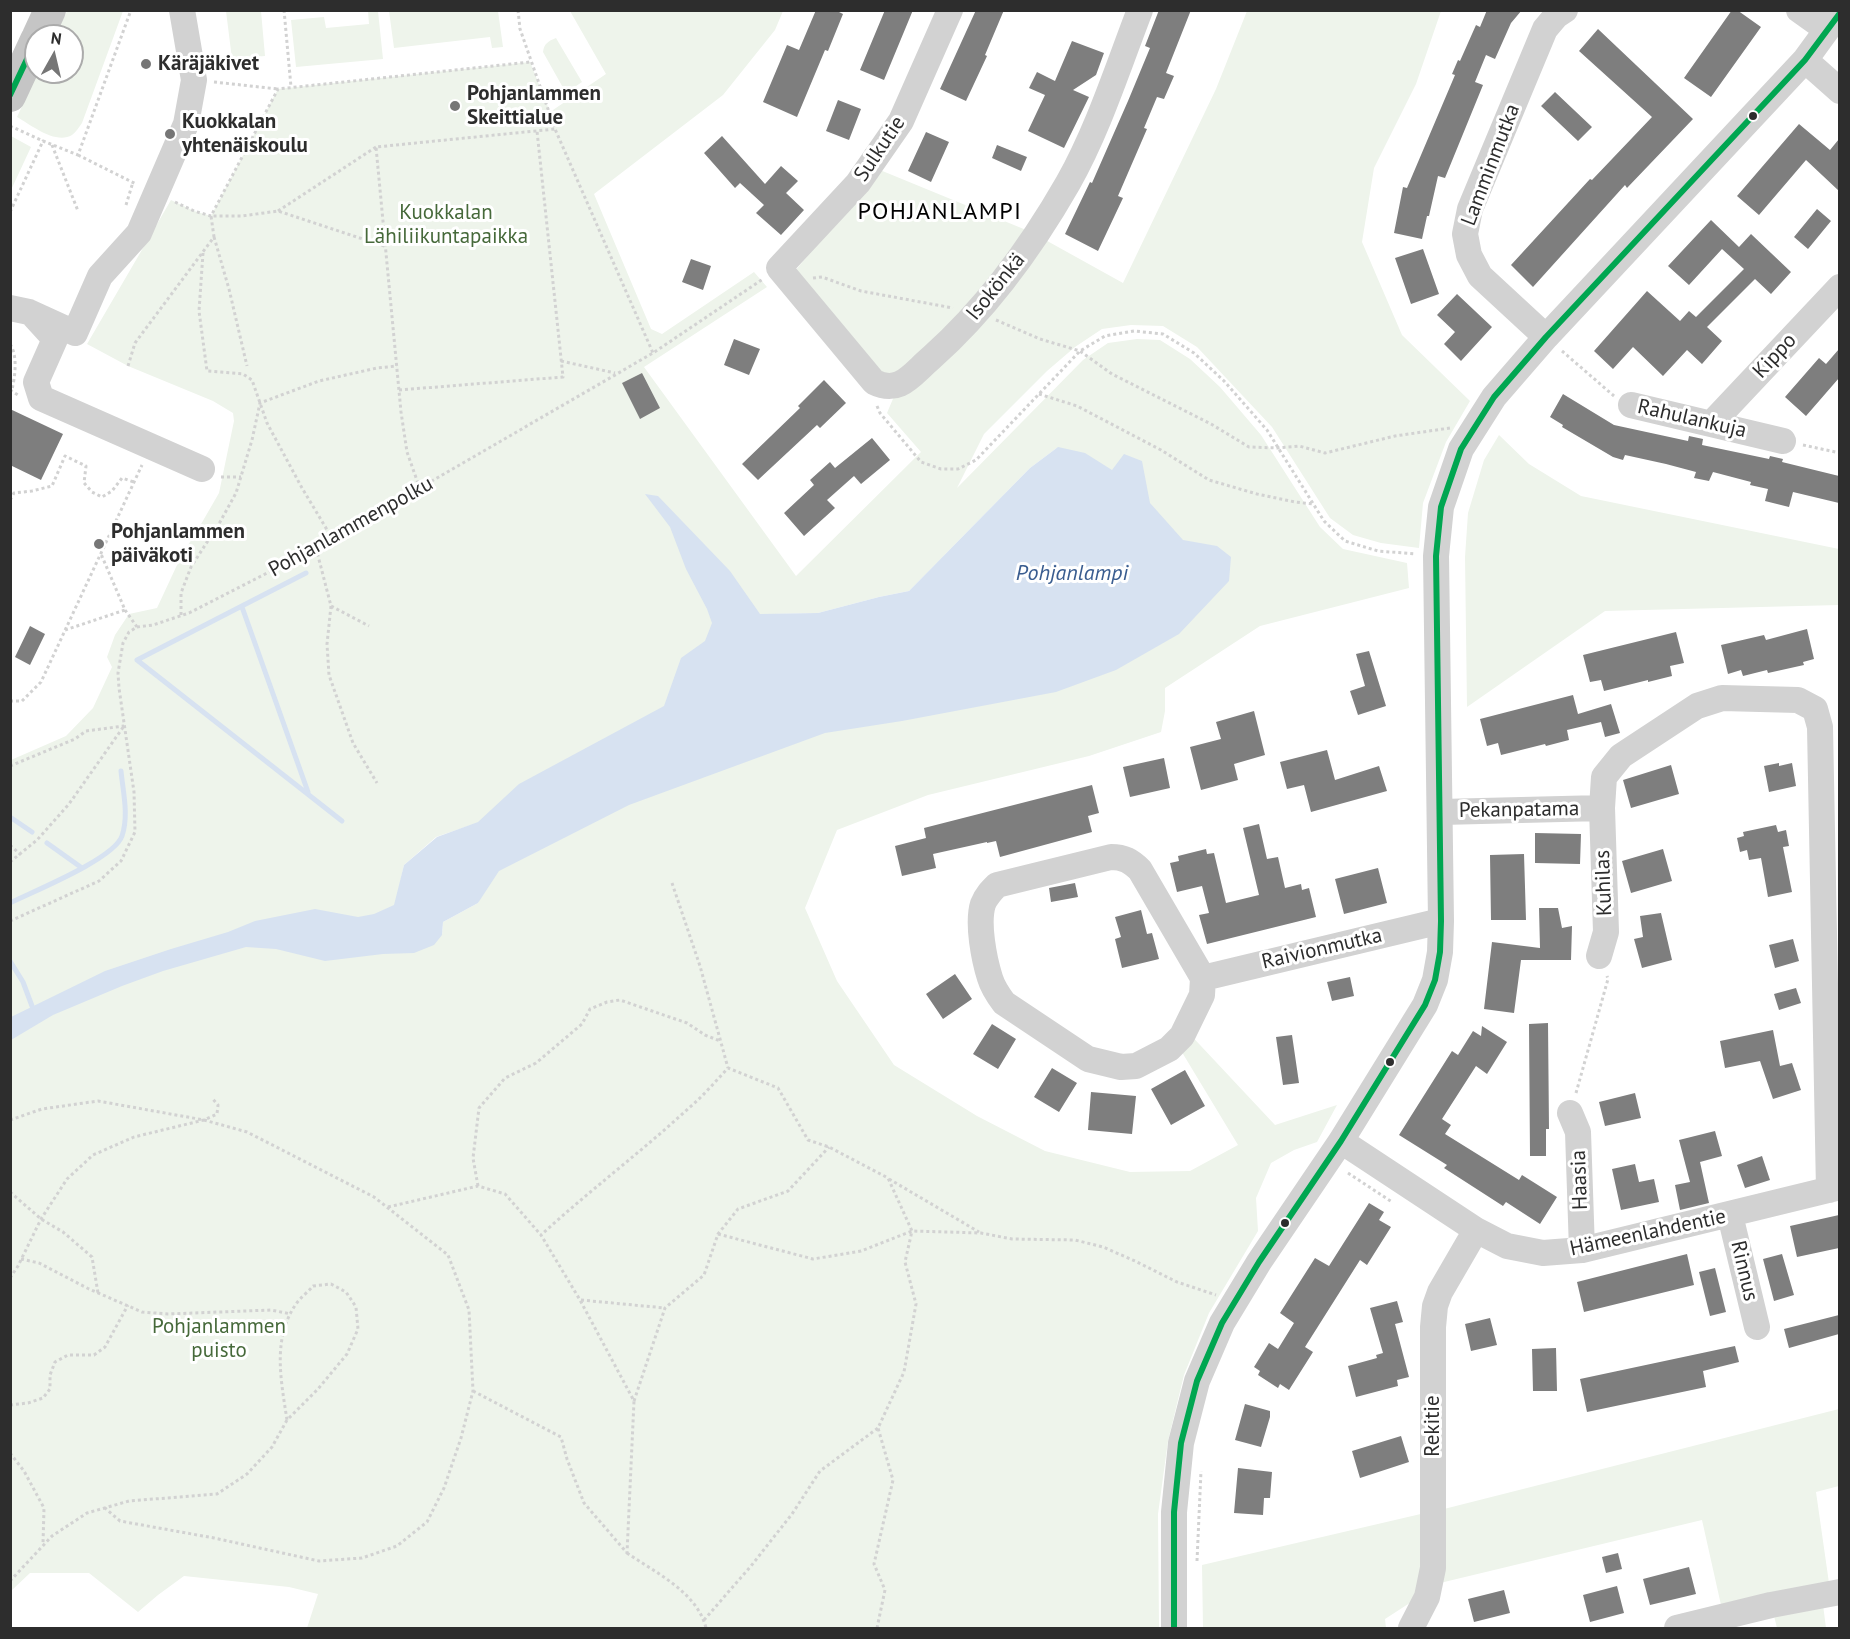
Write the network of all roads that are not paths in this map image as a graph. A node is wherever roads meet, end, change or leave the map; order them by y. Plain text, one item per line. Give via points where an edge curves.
1 (50, 10) edge
2 (182, 10) edge
3 (950, 10) edge
4 (1140, 10) edge
5 (1565, 10) edge
6 (1799, 10) edge
7 (1833, 21) edge
8 (44, 24) edge
9 (1805, 60) junction
10 (24, 65) edge
11 (1839, 91) edge
12 (11, 93) edge
13 (1839, 287) edge
14 (20, 310) edge
15 (1553, 344) junction
16 (884, 387) joint
17 (1631, 405) road end
18 (1711, 424) junction
19 (1783, 441) road end
20 (202, 469) dead end
21 (1602, 808) junction
22 (1441, 812) junction
23 (1441, 921) junction
24 (1599, 956) road end
25 (1203, 978) junction
26 (1570, 1113) road end
27 (1350, 1147) junction
28 (1834, 1189) edge
29 (1730, 1215) junction
30 (1476, 1230) junction
31 (1582, 1250) junction
32 (1757, 1327) dead end
33 (1839, 1592) edge
34 (1174, 1629) edge
35 (1410, 1629) edge
36 (1677, 1629) edge

1 - 8 main road
2 - 14 street via 194,80 186,124 167,139 157,194 139,233 100,276 75,333
3 - 16 street, Sulkutie via 901,121 785,275 874,382
4 - 16 street, Isokönkä via 1101,112 1068,182 1020,259 956,336 898,386
5 - 15 street, Lamminmutka via 1545,29 1470,209 1465,234 1480,276
6 - 7 street
7 - 9 street
9 - 11 street
9 - 15 street
10 - 12 main road
13 - 18 street, Kippo
14 - 20 street via 55,339 36,382 41,398
15 - 22 street via 1494,397 1461,449 1441,507 1436,556
17 - 18 street, Rahulankuja
18 - 19 street, Rahulankuja
21 - 22 street, Pekanpatama
21 - 24 street, Kuhilas via 1606,932
21 - 28 street, Pekanpatama via 1604,777 1621,756 1697,706 1722,698 1798,700 1815,709 1820,727
22 - 23 street
23 - 25 street, Raivionmutka
23 - 27 street via 1437,971 1425,1005
25 - 25 street via 1202,996 1182,1036 1169,1049 1136,1066 1121,1067 1088,1059 1010,1008 995,991 981,932 983,903 997,885 1011,880 1122,857 1140,870
26 - 31 street, Haasia via 1578,1132
27 - 30 street, Hämeenlahdentie
27 - 34 street via 1235,1301 1197,1381 1181,1443 1174,1512
28 - 29 street, Hämeenlahdentie
29 - 31 street, Hämeenlahdentie
29 - 32 street, Rinnus
30 - 31 street, Hämeenlahdentie via 1507,1246 1543,1253
30 - 35 street, Rekitie via 1435,1306 1432,1568 1427,1597
33 - 36 street

